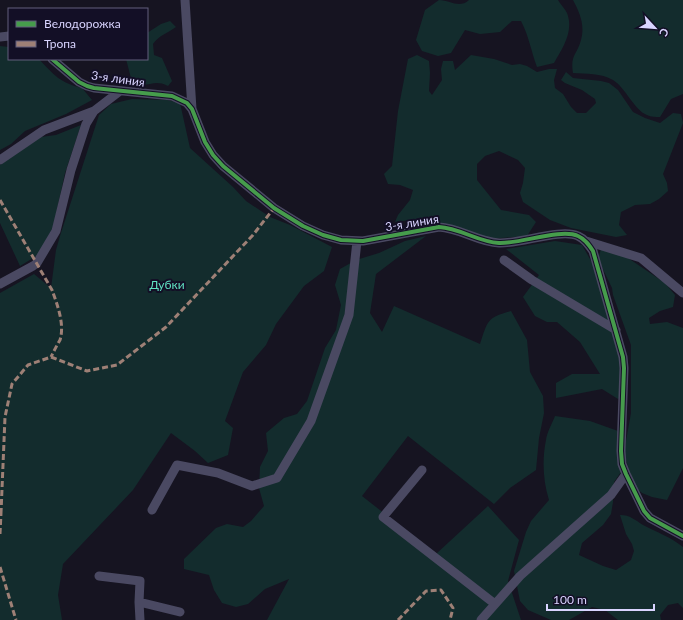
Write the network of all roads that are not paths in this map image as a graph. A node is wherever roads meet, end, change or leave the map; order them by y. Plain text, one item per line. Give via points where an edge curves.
1 (185, 0) edge
2 (53, 60) edge
3 (120, 91) junction
4 (192, 109) junction
5 (94, 111) junction
6 (0, 160) edge
7 (357, 241) junction
8 (586, 242) junction
9 (504, 260) dead end
10 (0, 284) edge
11 (683, 293) edge
12 (616, 330) junction
13 (422, 470) dead end
14 (626, 474) junction
15 (152, 510) dead end
16 (683, 536) edge
17 (99, 576) dead end
18 (139, 602) junction
19 (495, 604) junction
20 (180, 612) dead end
21 (140, 620) edge
22 (481, 620) edge

1 - 4 street
2 - 3 street, 3-я линия via 87,86
3 - 4 street, 3-я линия via 172,96 187,103
3 - 5 street
4 - 7 street, 3-я линия via 213,155 274,208 323,236
5 - 6 street via 44,130
5 - 10 street via 86,124 71,170 56,231 33,266
7 - 8 street, 3-я линия via 448,227 485,241 500,243 570,233
7 - 15 street via 349,315 311,421 277,478 252,486 218,473 177,465
8 - 11 street, 3-я линия via 641,258
8 - 12 street via 593,251
9 - 12 street via 532,280
12 - 14 street via 624,368 621,451
13 - 19 street via 383,517
14 - 16 street via 650,518
14 - 19 street via 611,495 520,576
17 - 18 street via 140,581
18 - 20 street
18 - 21 street
19 - 22 street

